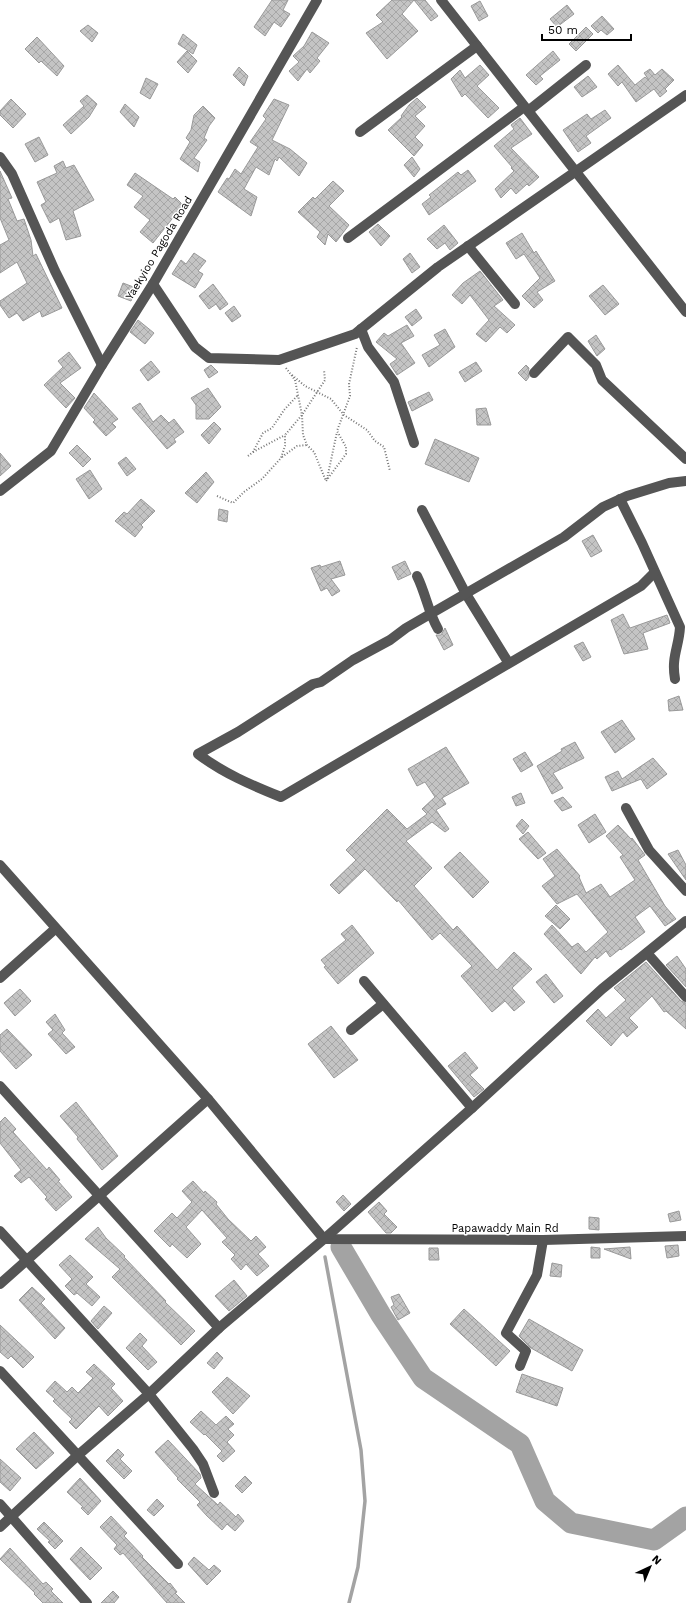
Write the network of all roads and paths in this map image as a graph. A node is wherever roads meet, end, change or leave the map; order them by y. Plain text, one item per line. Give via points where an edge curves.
1 (317, 0) edge
2 (441, 0) edge
3 (476, 46) junction
4 (586, 65) dead end
5 (686, 95) edge
6 (526, 109) junction
7 (360, 132) dead end
8 (0, 156) edge
9 (575, 172) junction
10 (348, 238) dead end
11 (468, 246) junction
12 (153, 284) junction
13 (515, 304) dead end
14 (686, 312) edge
15 (362, 334) junction
16 (279, 360) junction
17 (102, 365) junction
18 (324, 370) dead end
19 (290, 372) junction
20 (534, 373) dead end
21 (317, 392) junction
22 (299, 394) junction
23 (302, 415) junction
24 (344, 415) junction
25 (337, 431) junction
26 (285, 435) junction
27 (414, 443) dead end
28 (307, 445) junction
29 (253, 452) junction
30 (248, 456) dead end
31 (281, 458) junction
32 (686, 459) edge
33 (390, 471) dead end
34 (326, 481) junction
35 (686, 481) edge
36 (0, 491) edge
37 (217, 496) dead end
38 (620, 499) junction
39 (422, 510) dead end
40 (654, 574) junction
41 (417, 576) dead end
42 (466, 594) junction
43 (430, 615) junction
44 (438, 629) dead end
45 (508, 662) junction
46 (675, 679) dead end
47 (626, 808) dead end
48 (0, 865) edge
49 (686, 891) edge
50 (686, 922) edge
51 (55, 929) junction
52 (647, 953) junction
53 (0, 978) edge
54 (364, 982) dead end
55 (686, 997) edge
56 (383, 1004) junction
57 (351, 1030) dead end
58 (0, 1086) edge
59 (208, 1099) junction
60 (472, 1108) junction
61 (99, 1196) junction
62 (0, 1231) edge
63 (686, 1236) edge
64 (324, 1239) junction
65 (543, 1240) junction
66 (27, 1260) junction
67 (0, 1284) edge
68 (219, 1328) junction
69 (520, 1366) dead end
70 (0, 1371) edge
71 (149, 1394) junction
72 (77, 1456) junction
73 (214, 1493) dead end
74 (0, 1504) edge
75 (11, 1517) junction
76 (0, 1527) edge
77 (178, 1564) dead end
78 (87, 1603) edge

1 - 12 street, Yaekyioo Pagoda Road
2 - 3 street
3 - 6 street
3 - 7 street
4 - 6 street
5 - 9 street
6 - 9 street
6 - 10 street
8 - 17 street via 12,174 55,270
9 - 11 street
9 - 14 street
11 - 13 street
11 - 15 street via 438,267
12 - 16 street via 195,347 208,358
12 - 17 street, Yaekyioo Pagoda Road
15 - 16 street via 355,334
15 - 24 path via 356,348 349,384 350,396
15 - 27 street via 394,382
16 - 19 path
17 - 36 street, Yaekyioo Pagoda Road via 51,451
18 - 21 path via 325,380
19 - 21 path via 305,386
19 - 22 path
20 - 32 street via 568,336 596,365 602,380
21 - 23 path
21 - 24 path via 331,399
22 - 23 path
22 - 29 path via 272,428 263,433
23 - 26 path
23 - 28 path via 303,435
24 - 25 path
24 - 33 path via 367,430 375,441 384,447
25 - 34 path
25 - 34 path via 346,447 346,454
26 - 29 path
26 - 31 path
28 - 31 path via 297,446
28 - 34 path via 314,452
29 - 30 path
31 - 37 path via 262,479 233,503
35 - 38 street via 669,483
38 - 40 street
38 - 42 street via 602,507 564,536
39 - 42 street
40 - 45 street via 641,586
40 - 46 street via 680,627 680,641 675,650 672,666
41 - 43 street via 426,594
42 - 43 street
42 - 45 street
43 - 44 street
43 - 45 street via 198,754 215,767 281,797
47 - 49 street via 649,850
48 - 51 street
50 - 52 street
51 - 53 street
51 - 59 street
52 - 55 street
52 - 60 street via 602,989
54 - 56 street
56 - 57 street
56 - 60 street
58 - 61 street
59 - 61 street
59 - 64 street
60 - 64 street
61 - 66 street
61 - 68 street
62 - 66 street
63 - 65 street, Papawaddy Main Rd
64 - 65 street, Papawaddy Main Rd
64 - 68 street
65 - 69 street via 537,1275 506,1333 526,1351
66 - 67 street
66 - 71 street
68 - 71 street
70 - 72 street
71 - 72 street
71 - 73 street via 194,1449
72 - 75 street
72 - 77 street
74 - 75 street
75 - 76 street
75 - 78 street

